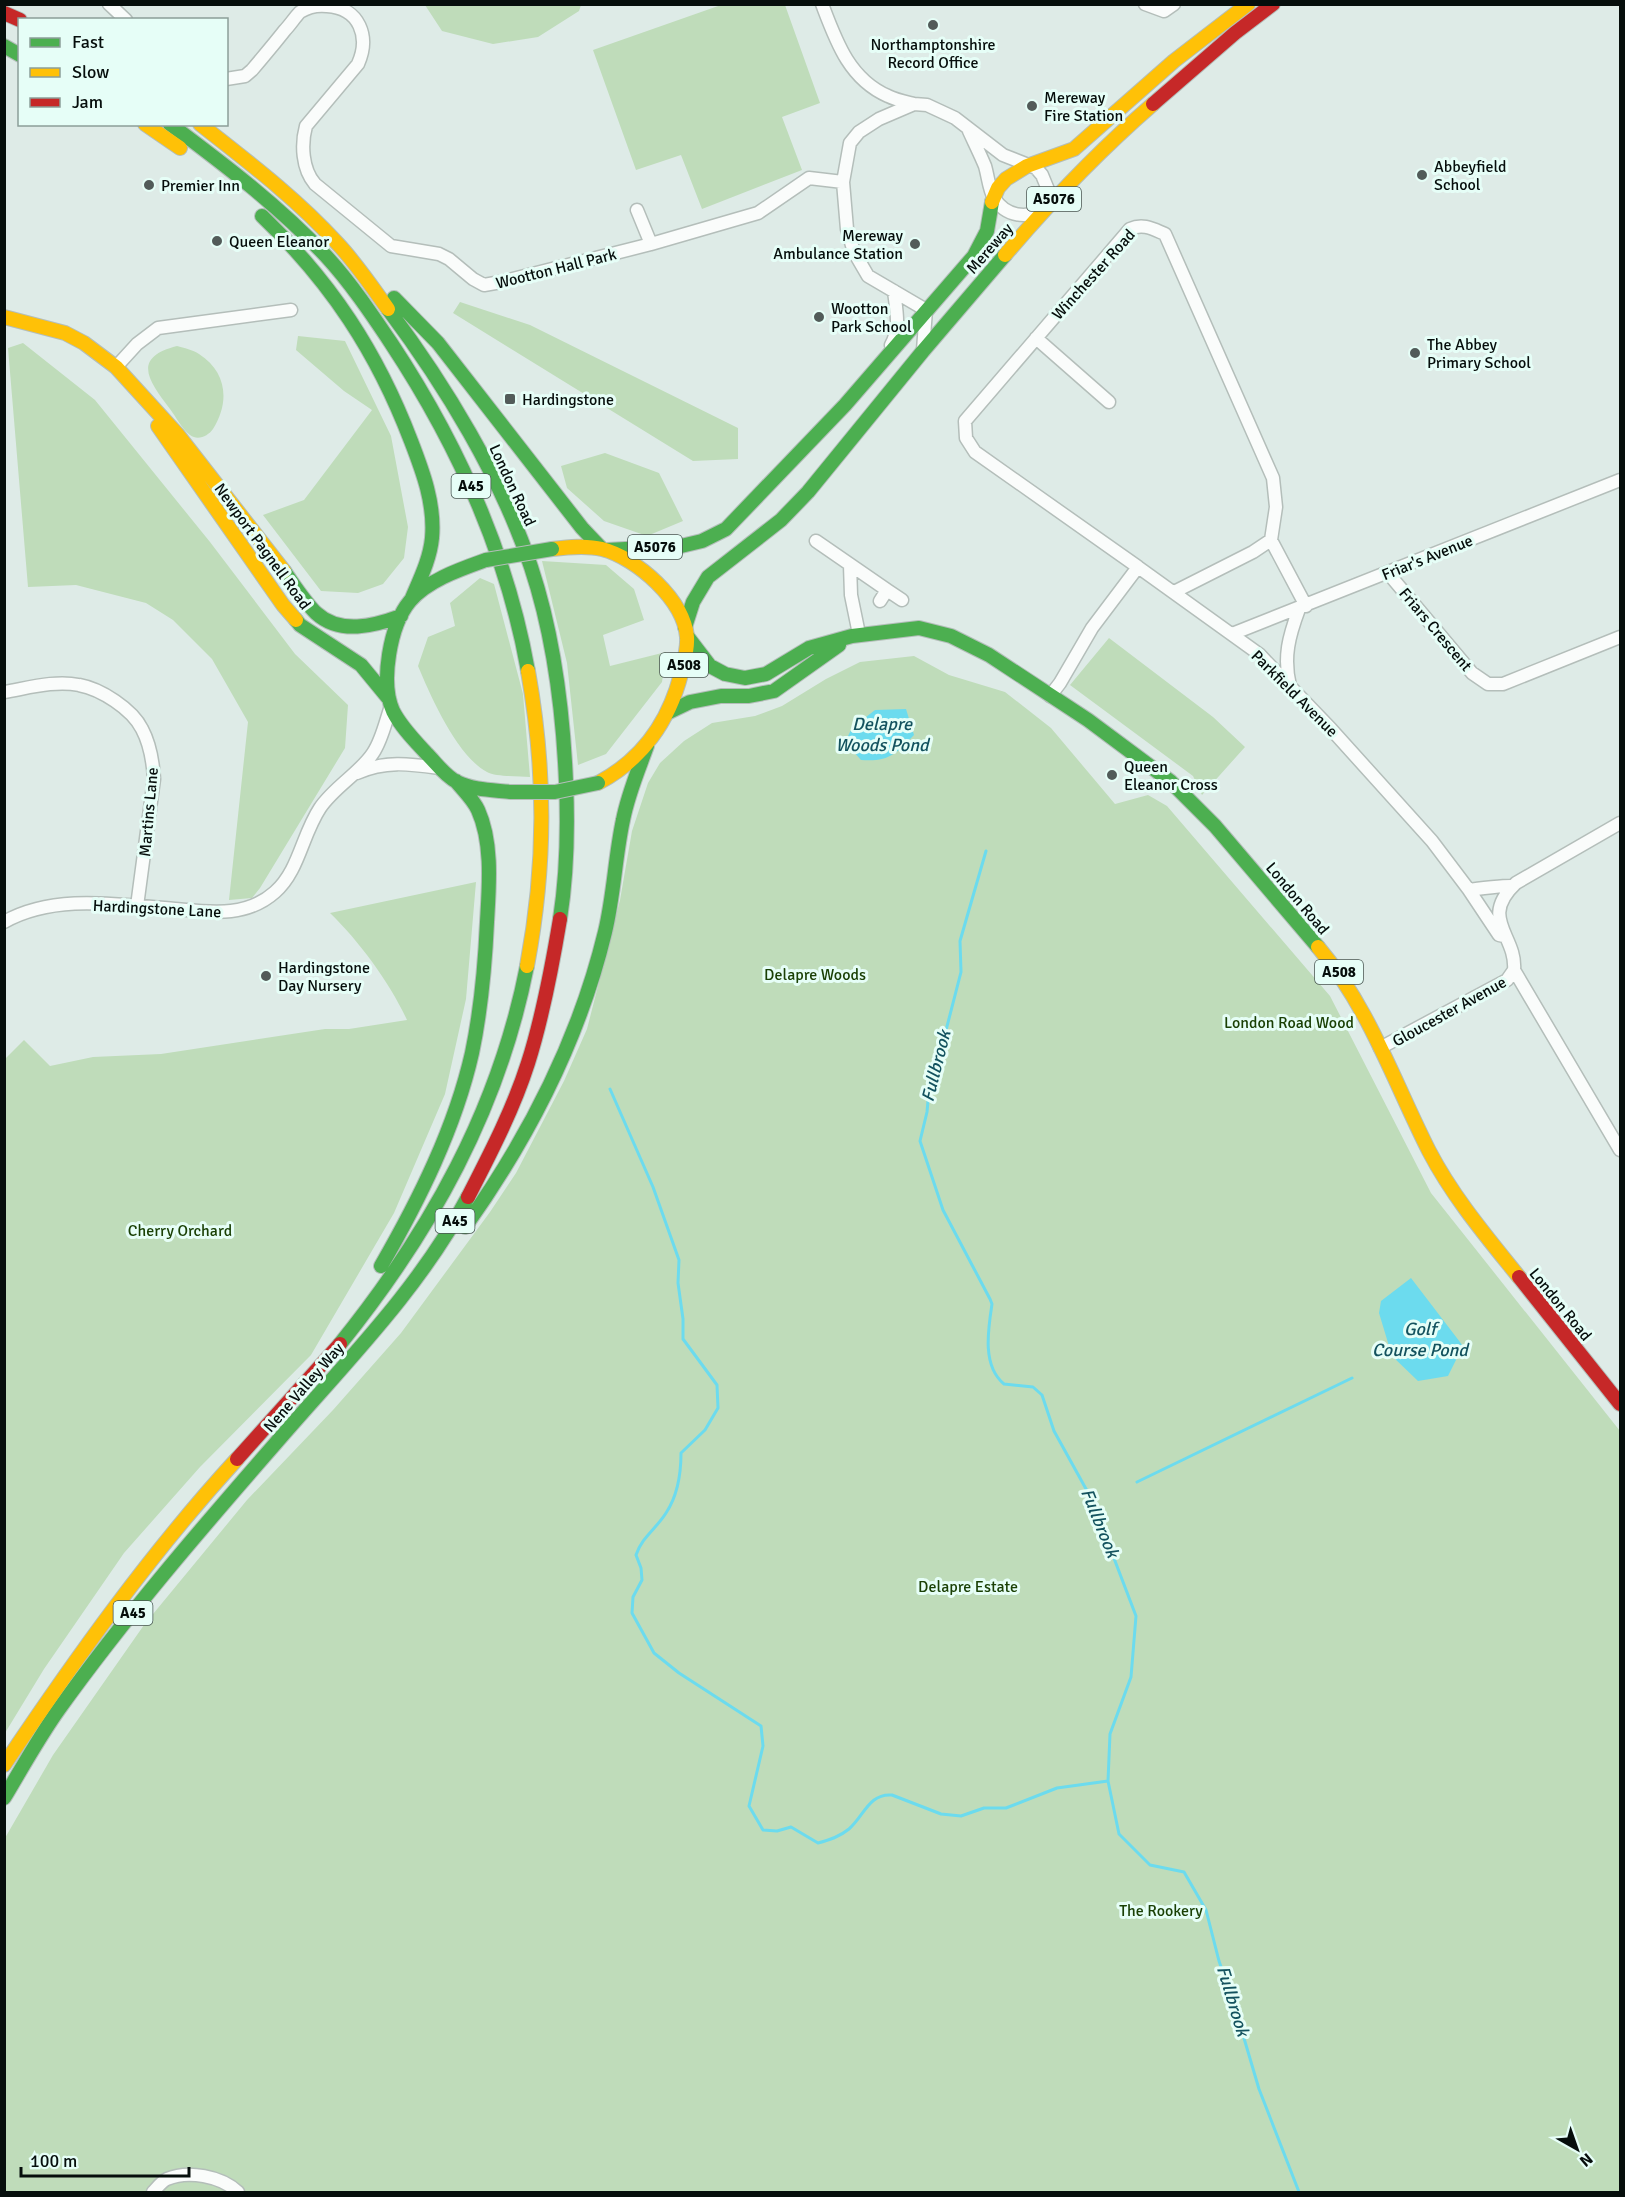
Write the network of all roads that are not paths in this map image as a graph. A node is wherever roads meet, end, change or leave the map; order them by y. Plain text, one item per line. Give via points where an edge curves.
1 (109, 4) edge
2 (822, 4) edge
3 (1145, 4) edge
4 (1174, 4) edge
5 (1239, 4) edge
6 (1248, 4) edge
7 (1273, 4) edge
8 (4, 13) edge
9 (124, 18) edge
10 (18, 19) edge
11 (1216, 29) junction
12 (4, 38) edge
13 (18, 44) edge
14 (4, 46) edge
15 (18, 54) edge
16 (228, 79) edge
17 (914, 104) junction
18 (148, 126) edge
19 (173, 126) edge
20 (202, 126) edge
21 (969, 131) junction
22 (1029, 165) junction
23 (843, 182) junction
24 (993, 198) junction
25 (1044, 209) junction
26 (638, 210) dead end
27 (338, 243) junction
28 (651, 244) junction
29 (894, 291) junction
30 (291, 310) dead end
31 (926, 310) junction
32 (4, 317) edge
33 (1036, 338) junction
34 (923, 351) junction
35 (878, 366) junction
36 (116, 367) junction
37 (135, 386) junction
38 (1109, 402) dead end
39 (1620, 480) edge
40 (1271, 540) junction
41 (816, 541) dead end
42 (604, 549) junction
43 (850, 565) junction
44 (1138, 567) junction
45 (1388, 573) junction
46 (1174, 592) junction
47 (412, 598) junction
48 (902, 600) dead end
49 (1303, 607) junction
50 (400, 616) junction
51 (686, 632) junction
52 (1232, 634) junction
53 (855, 635) junction
54 (1620, 637) edge
55 (1290, 687) junction
56 (4, 692) edge
57 (1050, 696) junction
58 (390, 703) junction
59 (667, 713) junction
60 (647, 746) junction
61 (441, 768) junction
62 (350, 776) junction
63 (456, 781) junction
64 (1620, 823) edge
65 (1513, 886) junction
66 (1469, 890) junction
67 (137, 906) junction
68 (4, 922) edge
69 (1504, 936) junction
70 (554, 959) joint
71 (1514, 970) junction
72 (1380, 1048) junction
73 (1620, 1150) edge
74 (329, 1358) junction
75 (1620, 1404) edge
76 (278, 1440) junction
77 (4, 1765) edge
78 (4, 1797) edge
79 (153, 2193) edge
80 (238, 2193) edge

1 - 9 street
2 - 17 street via 844,57 860,78 887,96
3 - 4 street via 1164,11
5 - 11 main road
6 - 11 main road, Mereway / A5076
7 - 25 main road, Mereway / A5076 via 1109,142
8 - 10 main road
11 - 22 main road, Mereway / A5076 via 1074,149
12 - 13 main road
14 - 15 main road
16 - 28 street, Wootton Hall Park via 245,76 252,70 301,12 331,6 349,12 364,39 363,52 358,64 306,126 305,168 315,184 391,246 439,254 484,285
17 - 21 street via 927,105 955,118
17 - 23 street via 859,132 850,143
18 - 47 main road via 212,170 302,254 373,353 423,473 430,507 432,537 428,561
19 - 74 main road, Nene Valley Way / A45 via 230,168 326,256 407,365 455,447 507,582 530,673 542,766 542,846 530,954 522,993 486,1105 466,1151 424,1225
20 - 27 main road, London Road / A45
21 - 22 street via 1003,155
21 - 24 street via 985,166
22 - 24 main road, Mereway / A5076 via 1010,176
22 - 25 street via 1046,182 1049,192
23 - 28 street, Wootton Hall Park via 809,178 758,213
23 - 29 street via 847,229 854,252 868,276
24 - 25 street via 1014,214 1034,215
24 - 31 main road, Mereway / A5076 via 981,244
25 - 34 main road, Mereway / A5076
26 - 28 street
27 - 42 main road via 438,343 582,528
27 - 70 main road, London Road / A45 via 446,390 511,516 534,578 559,689 568,768 567,849
29 - 31 street
29 - 35 street via 896,333
30 - 36 street via 158,328
31 - 34 street
31 - 35 main road, Mereway / A5076
32 - 36 main road, Newport Pagnell Road via 65,333
33 - 38 street
33 - 40 street, Winchester Road via 1130,230 1137,225 1146,226 1165,234 1273,478 1276,507
33 - 44 street, Winchester Road via 965,421 966,438 975,452
34 - 51 main road, Mereway / A5076 via 781,520 708,576 693,602
35 - 42 main road, Mereway / A5076 via 726,529 681,546
36 - 37 main road, Newport Pagnell Road
37 - 50 main road, Newport Pagnell Road via 178,435 316,613 327,621 359,628
37 - 58 main road, Newport Pagnell Road via 283,605 300,626 361,665
39 - 45 street, Friar's Avenue
40 - 46 street
40 - 49 street
41 - 43 street
42 - 47 main road, A508, bridge via 573,547 486,560 444,578
42 - 51 main road, A508 via 653,578 666,592
43 - 48 street via 884,596
43 - 53 street
44 - 46 street, Parkfield Avenue
44 - 57 street via 1092,628
45 - 49 street, Friar's Avenue
45 - 54 street, Friars Crescent via 1472,673 1488,684 1503,684
46 - 52 street, Parkfield Avenue
47 - 50 main road, A508
49 - 52 street, Friar's Avenue
49 - 55 street via 1287,648
50 - 58 main road, A508 via 389,660
51 - 53 main road, London Road / A508 via 710,666 745,678 766,674 809,648
51 - 59 main road, A508 via 685,662
52 - 55 street, Parkfield Avenue
53 - 57 main road, London Road / A508 via 919,628 951,636 989,655
53 - 59 main road, London Road / A508 via 774,691 690,702
55 - 66 street, Parkfield Avenue via 1432,841
56 - 67 street, Martins Lane via 49,684 79,685 104,694 142,728 153,761 154,779
57 - 72 main road, London Road / A508 via 1170,781 1215,826 1337,970
58 - 61 main road, A508 via 409,734
58 - 62 street, Hardingstone Lane via 374,753
59 - 60 main road, A508
60 - 63 main road, A508, bridge via 616,774 562,793 511,792
60 - 76 main road via 628,800 606,930 591,987 563,1063 531,1126 502,1175 419,1288 356,1365
61 - 62 street, Hardingstone Lane via 387,764
61 - 63 main road, A508
62 - 67 street, Hardingstone Lane via 319,809 291,872 264,900 224,912
63 - 74 main road via 477,809 486,836 488,868 482,986 466,1074 433,1164
64 - 65 street, Gloucester Avenue
65 - 66 street
65 - 69 street, Gloucester Avenue via 1499,910
66 - 69 street, Parkfield Avenue via 1499,935
67 - 68 street, Hardingstone Lane via 55,905
69 - 71 street, Gloucester Avenue
70 - 76 main road, Nene Valley Way / A45 via 548,996 509,1117 459,1215 405,1291
71 - 72 street, Gloucester Avenue via 1508,980
71 - 73 street
72 - 75 main road, London Road / A508 via 1430,1152 1461,1205
74 - 77 main road, Nene Valley Way / A45 via 177,1528 53,1692
76 - 78 main road, Nene Valley Way / A45 via 64,1701
79 - 80 street via 166,2180 189,2175 216,2179

